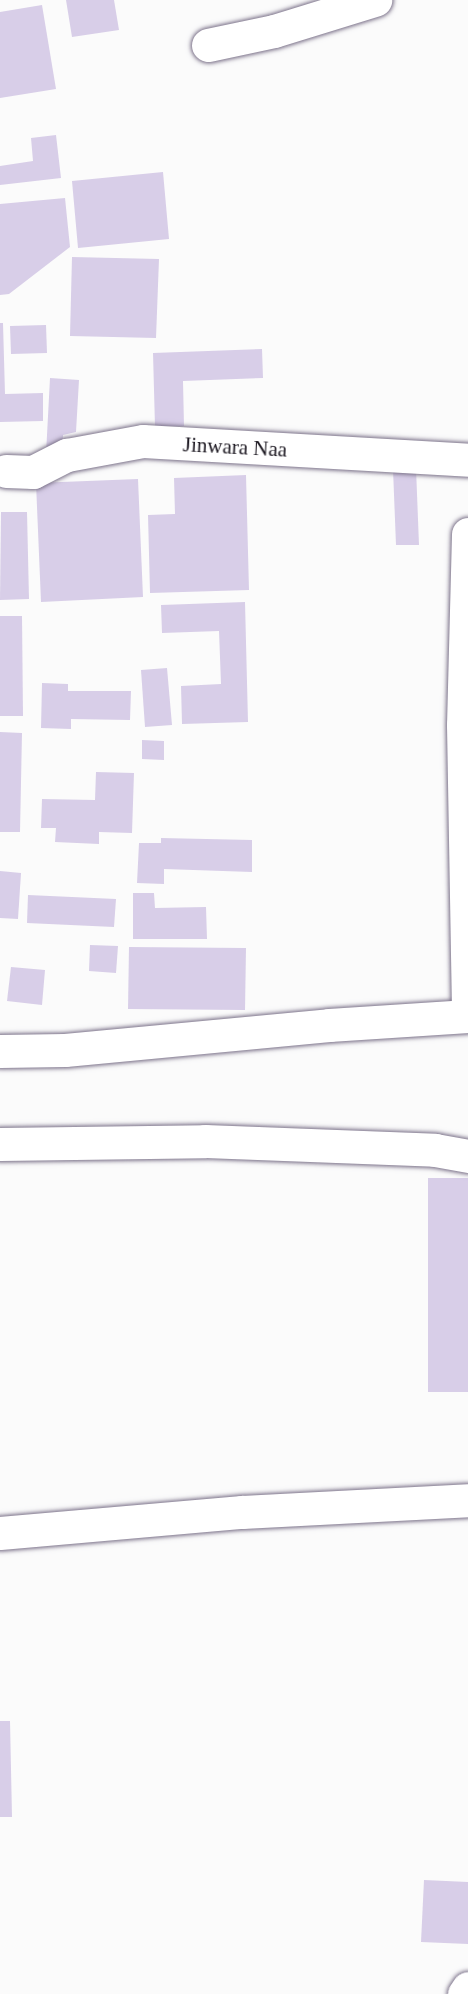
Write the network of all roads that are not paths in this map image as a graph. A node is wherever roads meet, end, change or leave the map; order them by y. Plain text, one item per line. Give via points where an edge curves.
1 (375, 0) edge
2 (208, 45) dead end
3 (468, 460) edge
4 (6, 471) dead end
5 (468, 534) edge
6 (468, 1006) edge
7 (468, 1016) edge
8 (0, 1051) edge
9 (0, 1144) edge
10 (468, 1156) edge
11 (468, 1500) edge
12 (0, 1533) edge
13 (468, 1988) edge
14 (464, 1994) edge

1 - 2 street via 274,31
3 - 4 street, Jinwara Naa via 143,441 67,455 33,472
5 - 6 street via 463,725
7 - 8 street via 329,1024 65,1050
9 - 10 street via 205,1141 435,1150
11 - 12 street via 242,1512
13 - 14 street

